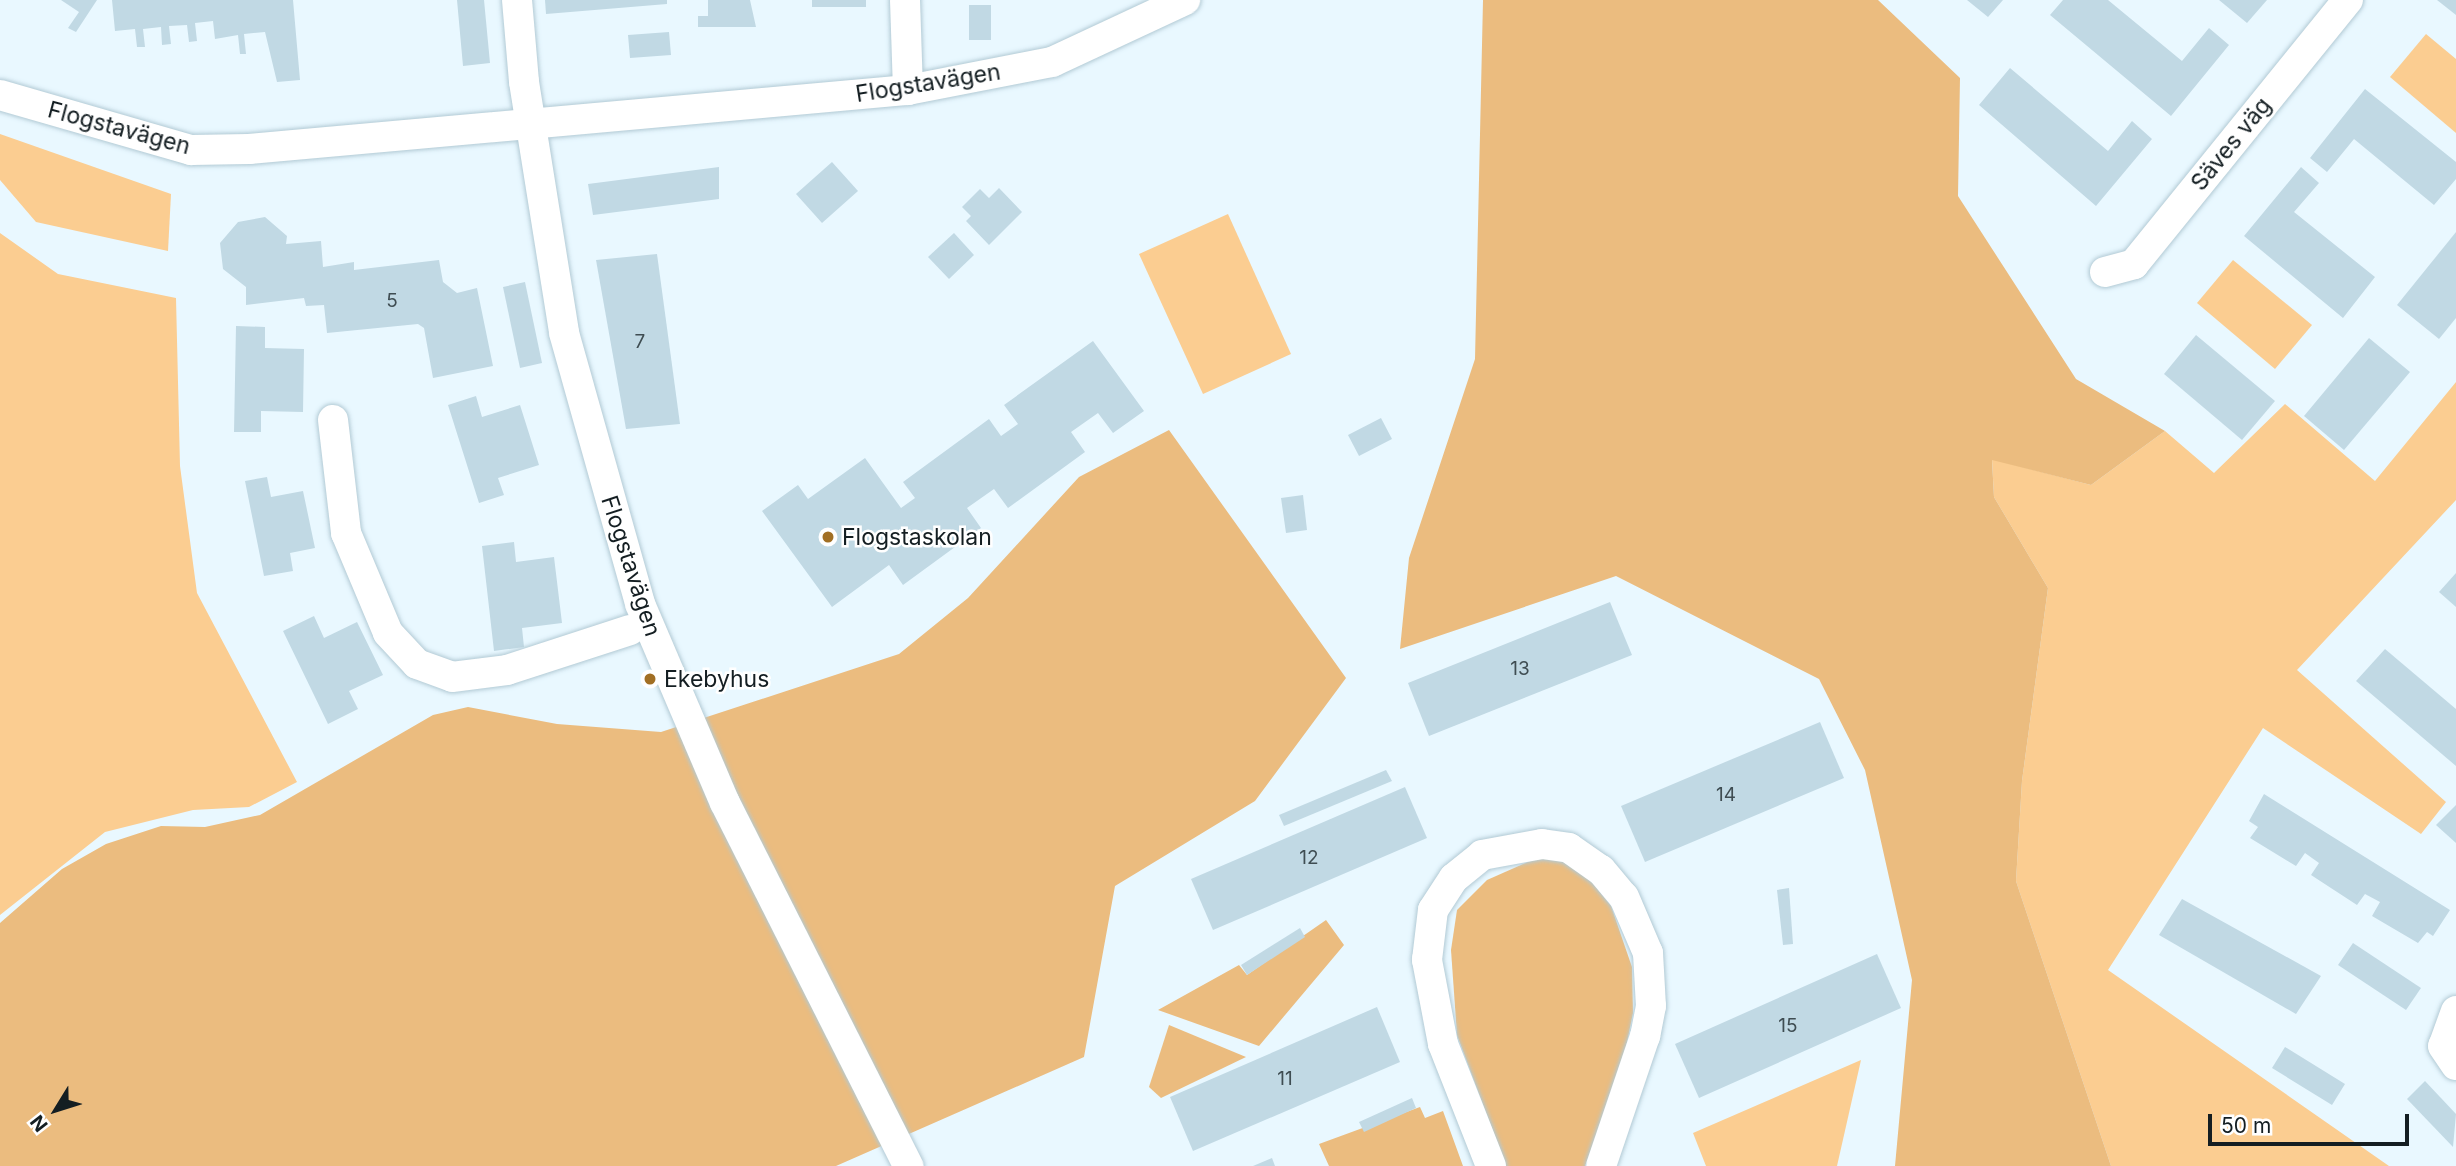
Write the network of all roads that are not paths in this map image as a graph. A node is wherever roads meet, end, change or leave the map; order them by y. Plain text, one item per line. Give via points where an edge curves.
1 (517, 0) edge
2 (905, 0) edge
3 (1185, 0) edge
4 (2348, 0) edge
5 (908, 90) junction
6 (0, 95) edge
7 (533, 125) junction
8 (2105, 272) dead end
9 (333, 420) dead end
10 (630, 630) dead end
11 (2456, 1011) edge
12 (2456, 1065) edge
13 (908, 1166) edge
14 (1491, 1166) edge
15 (1601, 1166) edge

1 - 7 street
2 - 5 street
3 - 5 street, Flogstavägen via 1052,62
4 - 8 street, Säves väg via 2134,264
5 - 7 street, Flogstavägen
6 - 7 street, Flogstavägen via 191,150
7 - 13 street, Flogstavägen via 564,333 640,604 725,803
9 - 10 street via 346,533 365,587 388,632 416,664 452,677 507,670
11 - 12 street via 2443,1046
14 - 15 street via 1443,1044 1427,960 1433,910 1454,878 1482,855 1542,844 1569,848 1601,870 1624,897 1648,953 1651,1006 1645,1036

